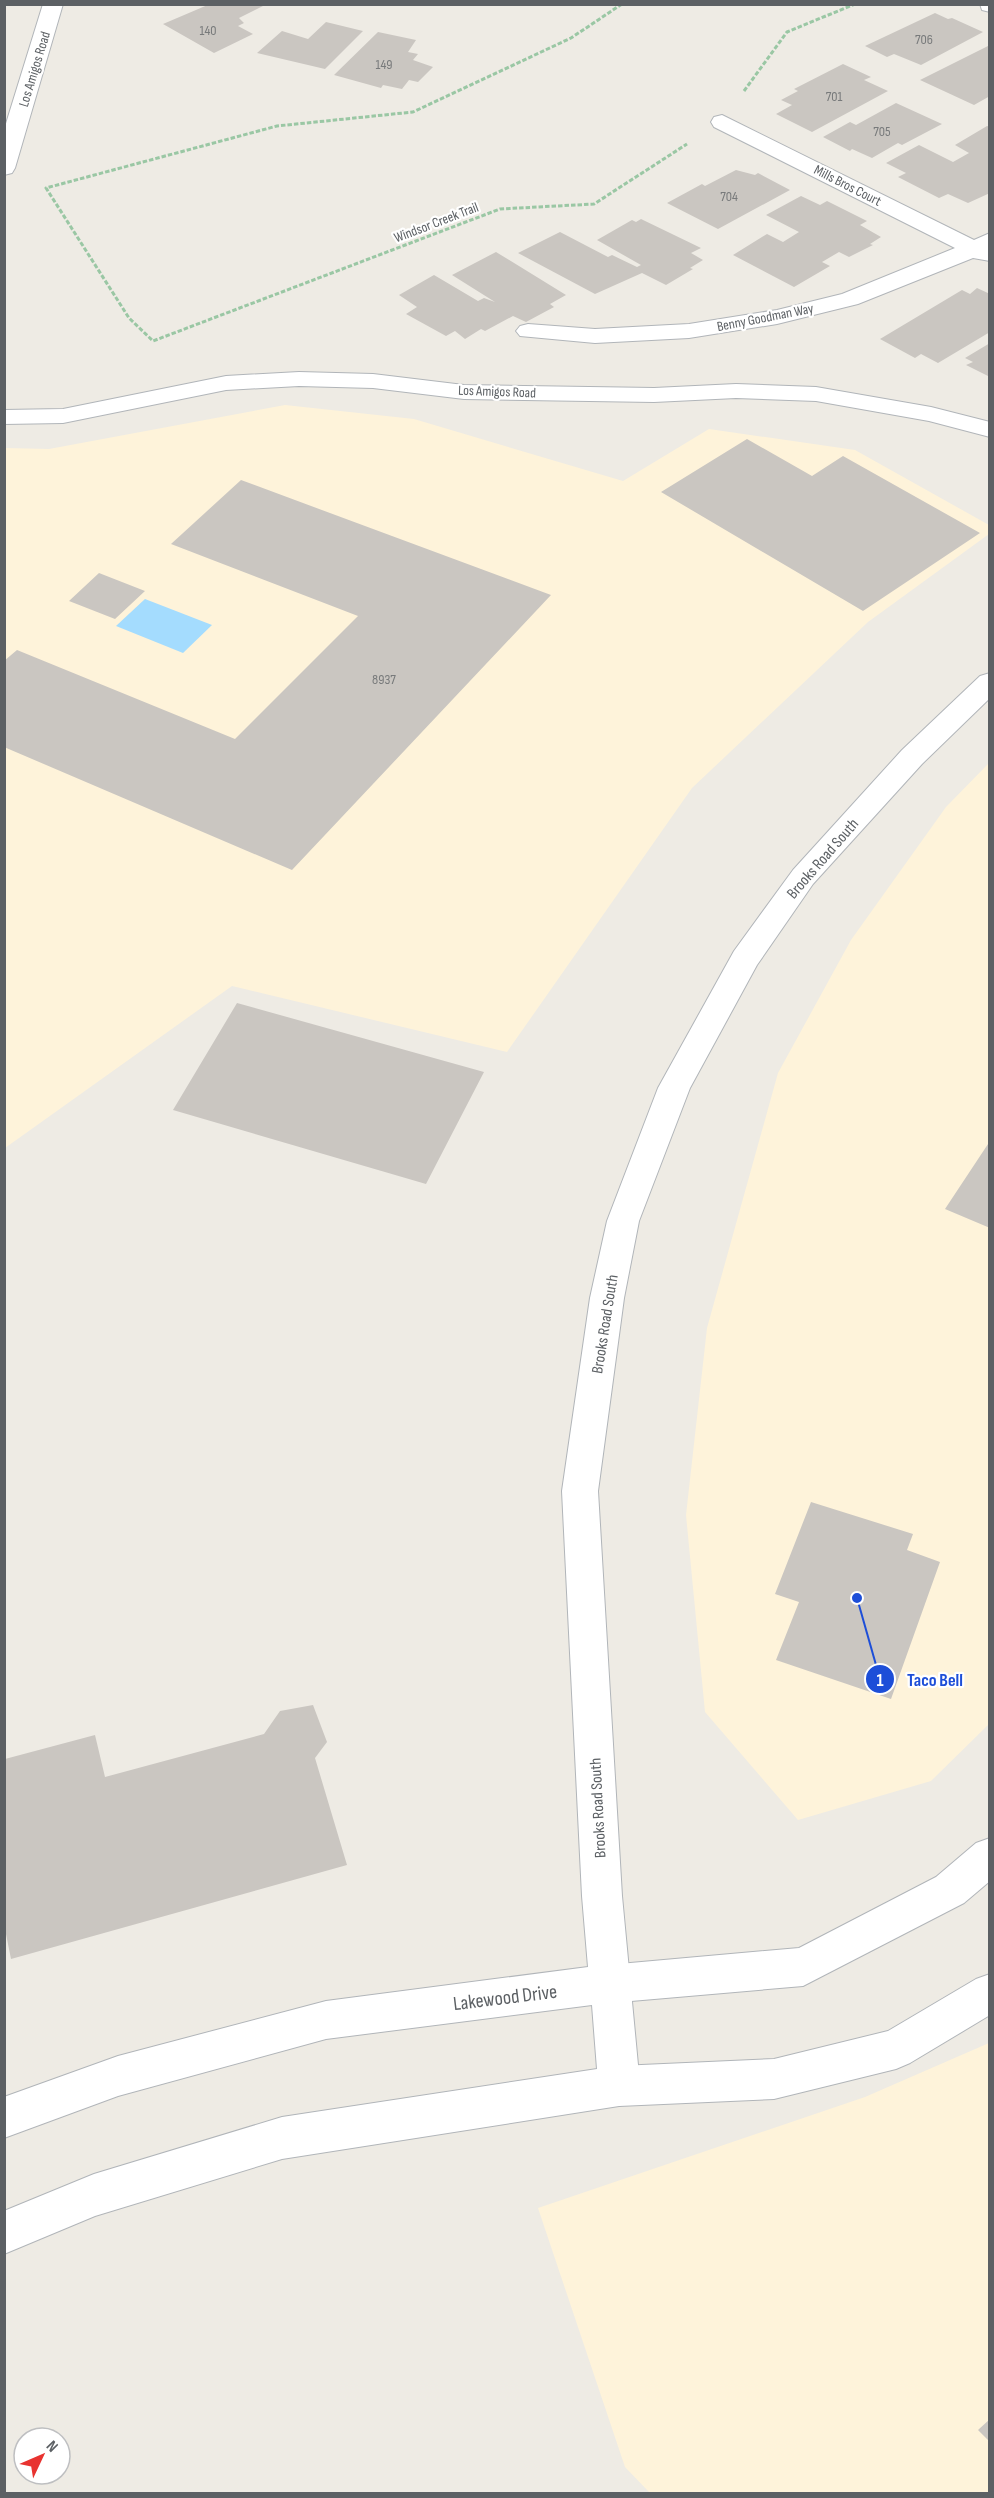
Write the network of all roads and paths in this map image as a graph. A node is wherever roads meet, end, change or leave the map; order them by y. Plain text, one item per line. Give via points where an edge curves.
1 (53, 4) edge
2 (622, 4) edge
3 (855, 4) edge
4 (722, 122) junction
5 (4, 168) edge
6 (984, 249) edge
7 (528, 331) dead end
8 (4, 417) edge
9 (990, 430) edge
10 (990, 682) edge
11 (990, 1856) edge
12 (608, 1984) junction
13 (990, 1993) edge
14 (619, 2086) junction
15 (4, 2118) edge
16 (4, 2233) edge

1 - 5 street, Los Amigos Road
2 - 4 path, Windsor Creek Trail via 571,38 413,112 277,126 46,188 129,318 153,341 501,209 594,204
3 - 4 path, Windsor Creek Trail via 787,32
4 - 6 street, Mills Bros Court
6 - 7 street, Benny Goodman Way via 850,299 777,317 689,331 595,336
8 - 9 street, Los Amigos Road via 63,416 226,383 299,379 373,381 464,392 816,394 931,414
10 - 12 street, Brooks Road South via 912,757 803,877 745,959 674,1088 623,1221 607,1298 580,1491
11 - 12 street, Lakewood Drive via 950,1890 803,1967
12 - 14 street, Brooks Road South
12 - 15 street, Lakewood Drive via 326,2020 118,2076
13 - 14 street via 896,2049 774,2079
14 - 16 street via 282,2138 94,2195

